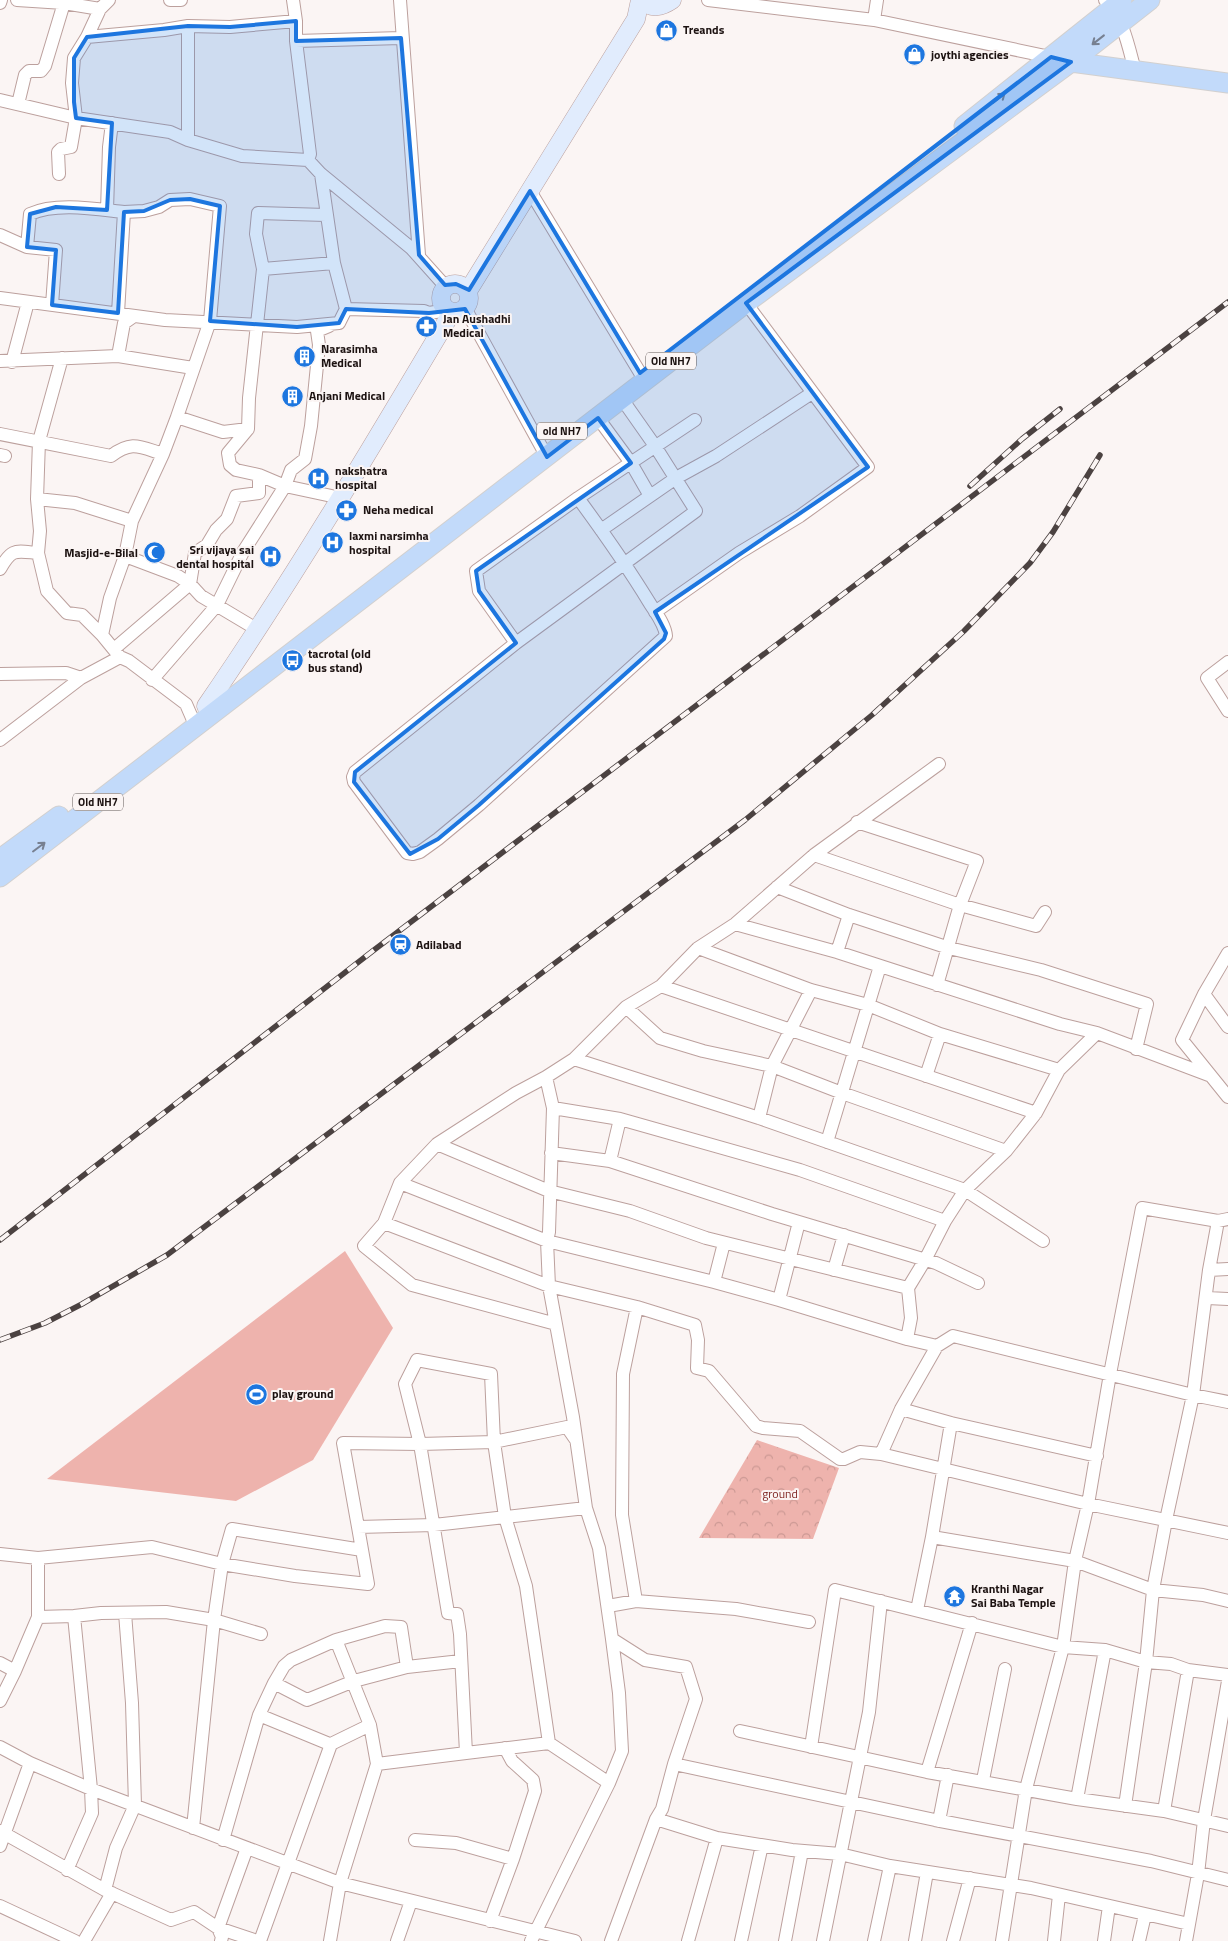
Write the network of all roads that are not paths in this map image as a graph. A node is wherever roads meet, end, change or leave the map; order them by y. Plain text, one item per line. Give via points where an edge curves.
1 (17, 0) edge
2 (170, 0) edge
3 (181, 0) edge
4 (293, 0) edge
5 (400, 0) edge
6 (672, 0) edge
7 (708, 0) edge
8 (877, 0) edge
9 (1150, 0) edge
10 (65, 1) edge
11 (646, 2) edge
12 (105, 5) edge
13 (1115, 7) edge
14 (874, 20) junction
15 (296, 21) junction
16 (188, 26) junction
17 (87, 37) junction
18 (401, 38) junction
19 (296, 41) junction
20 (1051, 58) junction
21 (1071, 62) junction
22 (1134, 71) junction
23 (1228, 83) edge
24 (0, 100) edge
25 (18, 104) junction
26 (76, 118) junction
27 (112, 123) junction
28 (188, 140) junction
29 (308, 160) junction
30 (59, 174) dead end
31 (321, 174) junction
32 (530, 191) junction
33 (107, 210) junction
34 (124, 212) junction
35 (326, 215) junction
36 (0, 235) edge
37 (27, 247) junction
38 (419, 255) junction
39 (334, 263) junction
40 (263, 269) junction
41 (446, 286) junction
42 (468, 291) junction
43 (0, 298) edge
44 (28, 302) junction
45 (746, 303) junction
46 (52, 306) junction
47 (346, 310) junction
48 (455, 310) junction
49 (118, 314) junction
50 (134, 316) junction
51 (210, 321) junction
52 (339, 323) junction
53 (258, 324) junction
54 (118, 356) junction
55 (62, 358) junction
56 (6, 362) edge
57 (193, 368) junction
58 (643, 377) junction
59 (812, 393) junction
60 (622, 399) junction
61 (177, 417) junction
62 (598, 418) junction
63 (695, 420) dead end
64 (248, 429) junction
65 (0, 434) edge
66 (39, 441) junction
67 (655, 446) junction
68 (544, 452) junction
69 (163, 454) junction
70 (631, 463) junction
71 (259, 475) junction
72 (676, 478) junction
73 (284, 486) junction
74 (650, 496) junction
75 (341, 498) junction
76 (578, 498) junction
77 (37, 500) junction
78 (132, 520) junction
79 (601, 530) junction
80 (38, 553) junction
81 (124, 556) junction
82 (625, 563) junction
83 (0, 570) edge
84 (190, 584) junction
85 (217, 605) junction
86 (655, 612) junction
87 (258, 630) junction
88 (102, 635) junction
89 (516, 643) junction
90 (117, 653) junction
91 (1228, 662) edge
92 (0, 674) edge
93 (81, 678) junction
94 (152, 680) junction
95 (1228, 711) edge
96 (198, 716) junction
97 (0, 740) edge
98 (939, 764) dead end
99 (857, 822) junction
100 (814, 855) junction
101 (0, 859) edge
102 (0, 877) edge
103 (777, 887) junction
104 (960, 905) junction
105 (1045, 912) dead end
106 (849, 914) junction
107 (735, 924) junction
108 (698, 948) junction
109 (949, 948) junction
110 (837, 952) junction
111 (1227, 959) edge
112 (880, 966) junction
113 (937, 985) junction
114 (661, 986) junction
115 (811, 990) junction
116 (1204, 994) junction
117 (868, 1006) junction
118 (626, 1007) junction
119 (1228, 1027) edge
120 (790, 1030) junction
121 (1097, 1033) junction
122 (940, 1034) junction
123 (1136, 1049) junction
124 (855, 1052) junction
125 (574, 1059) junction
126 (772, 1066) junction
127 (1059, 1070) junction
128 (926, 1076) junction
129 (1211, 1076) junction
130 (546, 1078) junction
131 (842, 1093) junction
132 (1228, 1097) edge
133 (553, 1108) junction
134 (1036, 1113) junction
135 (760, 1118) junction
136 (620, 1119) junction
137 (827, 1142) junction
138 (437, 1144) junction
139 (1006, 1151) junction
140 (551, 1153) junction
141 (610, 1161) junction
142 (400, 1183) junction
143 (965, 1190) junction
144 (550, 1191) junction
145 (1223, 1220) edge
146 (384, 1222) junction
147 (799, 1222) junction
148 (945, 1222) junction
149 (844, 1235) junction
150 (547, 1241) junction
151 (1044, 1241) dead end
152 (724, 1243) junction
153 (790, 1258) junction
154 (925, 1260) junction
155 (1228, 1269) edge
156 (834, 1270) junction
157 (1209, 1270) junction
158 (714, 1282) junction
159 (978, 1283) dead end
160 (549, 1286) junction
161 (908, 1288) junction
162 (1206, 1298) junction
163 (1228, 1299) edge
164 (779, 1300) junction
165 (637, 1307) junction
166 (556, 1324) junction
167 (907, 1339) junction
168 (937, 1346) junction
169 (1110, 1374) junction
170 (1193, 1395) junction
171 (1228, 1402) edge
172 (901, 1409) junction
173 (951, 1423) junction
174 (494, 1442) junction
175 (577, 1442) junction
176 (420, 1444) junction
177 (882, 1454) junction
178 (1097, 1456) junction
179 (943, 1469) junction
180 (1088, 1504) junction
181 (586, 1508) junction
182 (505, 1517) junction
183 (1166, 1520) junction
184 (434, 1525) junction
185 (358, 1527) junction
186 (1228, 1533) edge
187 (932, 1537) junction
188 (362, 1550) junction
189 (0, 1554) edge
190 (38, 1558) junction
191 (1075, 1561) junction
192 (222, 1564) junction
193 (1153, 1590) junction
194 (636, 1601) junction
195 (881, 1601) junction
196 (1228, 1601) edge
197 (608, 1606) junction
198 (917, 1610) junction
199 (125, 1613) junction
200 (74, 1616) junction
201 (38, 1617) junction
202 (214, 1620) junction
203 (809, 1622) dead end
204 (972, 1624) junction
205 (262, 1634) dead end
206 (612, 1639) junction
207 (336, 1640) junction
208 (1063, 1647) junction
209 (1105, 1650) junction
210 (461, 1661) junction
211 (1146, 1662) junction
212 (0, 1663) edge
213 (407, 1667) junction
214 (1005, 1669) dead end
215 (1188, 1670) junction
216 (15, 1671) junction
217 (1228, 1675) edge
218 (354, 1681) junction
219 (1228, 1681) edge
220 (274, 1683) junction
221 (0, 1701) edge
222 (260, 1715) junction
223 (370, 1726) junction
224 (740, 1731) dead end
225 (549, 1743) junction
226 (329, 1745) junction
227 (0, 1747) edge
228 (811, 1747) junction
229 (505, 1748) junction
230 (466, 1753) junction
231 (859, 1758) junction
232 (30, 1763) junction
233 (376, 1764) junction
234 (674, 1764) junction
235 (927, 1772) junction
236 (948, 1775) junction
237 (983, 1780) junction
238 (609, 1783) junction
239 (91, 1789) junction
240 (1026, 1789) junction
241 (1077, 1799) junction
242 (850, 1802) junction
243 (135, 1805) junction
244 (1125, 1806) junction
245 (1164, 1812) junction
246 (656, 1819) junction
247 (1204, 1820) junction
248 (939, 1821) junction
249 (1228, 1826) edge
250 (193, 1828) junction
251 (2, 1832) edge
252 (1019, 1837) junction
253 (717, 1838) junction
254 (223, 1840) junction
255 (415, 1840) dead end
256 (762, 1845) junction
257 (0, 1846) edge
258 (247, 1848) junction
259 (802, 1851) junction
260 (840, 1854) junction
261 (513, 1859) junction
262 (288, 1863) junction
263 (890, 1866) junction
264 (67, 1870) junction
265 (927, 1872) junction
266 (1198, 1874) junction
267 (970, 1878) junction
268 (1228, 1880) edge
269 (340, 1884) junction
270 (1011, 1885) junction
271 (109, 1892) junction
272 (1059, 1895) junction
273 (411, 1901) junction
274 (0, 1906) edge
275 (1110, 1906) junction
276 (1145, 1915) junction
277 (490, 1921) junction
278 (1189, 1924) junction
279 (218, 1928) junction
280 (49, 1930) junction
281 (533, 1937) edge
282 (42, 1941) edge
283 (75, 1941) edge
284 (84, 1941) edge
285 (221, 1941) edge
286 (259, 1941) edge
287 (330, 1941) edge
288 (397, 1941) edge
289 (575, 1941) edge
290 (611, 1941) edge
291 (688, 1941) edge
292 (741, 1941) edge
293 (785, 1941) edge
294 (823, 1941) edge
295 (874, 1941) edge
296 (915, 1941) edge
297 (954, 1941) edge
298 (1002, 1941) edge
299 (1054, 1941) edge
300 (1104, 1941) edge
301 (1139, 1941) edge
302 (1186, 1941) edge

1 - 10 street
2 - 3 street
4 - 15 street
5 - 18 street
6 - 11 main road via 666,5
7 - 14 street
8 - 14 street
9 - 13 main road, Old NH7
10 - 12 street
10 - 25 street via 45,66 41,71 29,71 25,75
11 - 32 main road
12 - 17 street
13 - 20 main road, old NH7
13 -> 21 main road, Old NH7
13 - 22 street
14 - 20 street
15 - 16 street via 230,27
15 - 19 street
16 - 17 street
16 - 28 street
17 - 26 street via 74,58 72,83
18 - 19 street
18 - 38 street
19 - 29 street via 310,154
20 - 21 street
58 -> 20 main road, old NH7 via 732,301 881,192
21 - 22 main road
21 - 45 main road, Old NH7
22 - 23 main road
24 - 25 street
25 - 26 street
26 - 27 street
26 - 30 street via 71,147 58,152
27 - 28 street via 170,132
27 - 33 street
28 - 29 street via 242,156
29 - 31 street
31 - 35 street
31 - 38 street
32 - 42 main road
32 - 58 street
33 - 34 street
33 - 37 street via 40,209 30,214
34 - 49 street
34 - 51 street via 144,211 170,200 190,199 220,206
35 - 39 street
35 - 40 street via 258,213 256,234
36 - 37 street
37 - 46 street via 56,250
38 - 41 street
39 - 40 street
39 - 47 street
40 - 53 street
41 - 42 main road via 460,285
41 - 48 main road via 441,300 445,307
42 - 48 main road via 469,301
43 - 44 street
44 - 46 street
44 - 56 street
45 - 58 main road, Old NH7
45 - 59 street
46 - 49 street
47 - 48 street via 416,310 428,313
47 - 52 street
48 - 68 street
48 - 75 main road
49 - 50 street
50 - 51 street
50 - 54 street via 124,323
51 - 53 street
51 - 57 street
52 - 53 street via 296,327
52 - 73 street via 318,330 305,459 291,470
53 - 64 street
54 - 55 street
54 - 57 street
55 - 56 street
55 - 66 street
57 - 61 street
58 - 60 main road, Old NH7
58 - 68 main road, old NH7
59 - 72 street via 716,456
59 - 86 street via 868,467
60 - 62 main road, Old NH7
60 - 67 street
61 - 64 street via 223,432
61 - 69 street
62 - 68 main road, Old NH7
62 - 70 street
63 - 67 street
64 - 71 street via 228,453 230,465 236,470
65 - 66 street
66 - 69 street via 111,456 124,446 137,446
66 - 77 street
67 - 70 street
67 - 72 street
68 - 96 main road, Old NH7
69 - 78 street
70 - 74 street
70 - 76 street
71 - 73 street
71 - 84 street via 259,493 236,496 227,519 207,545 195,553
72 - 74 street
72 - 82 street via 696,511
73 - 75 street
73 - 85 street via 243,552
74 - 79 street
75 - 87 main road
76 - 79 street
76 - 89 street via 476,571 479,591
77 - 78 street via 75,503
77 - 80 street
78 - 81 street
79 - 82 street
80 - 83 street via 12,552
80 - 88 street via 47,591 67,613 82,615
81 - 84 street via 178,576
81 - 88 street
82 - 86 street
82 - 89 street
84 - 85 street via 201,596
84 - 90 street
85 - 87 street
85 - 94 street
86 - 89 street via 666,633 664,639 445,834 420,852 408,853 354,782 355,772
87 - 96 main road
88 - 90 street
90 - 93 street
90 - 94 street
91 - 95 street via 1207,678
92 - 93 street via 66,673
93 - 97 street
94 - 96 street
96 - 101 main road, old NH7
102 -> 96 main road, Old NH7
98 - 99 street
99 - 100 street
99 - 104 street via 977,861
100 - 103 street
100 - 104 street
103 - 106 street
103 - 107 street
104 - 105 street via 1036,926
104 - 109 street
106 - 109 street
106 - 110 street
107 - 108 street
107 - 110 street
108 - 114 street
108 - 115 street
109 - 113 street
109 - 123 street via 1041,970 1147,1004
110 - 112 street
111 - 116 street
112 - 113 street
112 - 117 street
113 - 121 street
114 - 118 street
114 - 120 street
115 - 117 street
115 - 120 street
116 - 119 street
116 - 129 street via 1182,1040
117 - 122 street
117 - 124 street
118 - 125 street
118 - 126 street via 660,1038
120 - 124 street
120 - 126 street
121 - 123 street
121 - 127 street
122 - 127 street
122 - 128 street
123 - 129 street
124 - 128 street
124 - 131 street
125 - 130 street
125 - 135 street
126 - 131 street
126 - 135 street
127 - 134 street
128 - 134 street
129 - 132 street
130 - 133 street
130 - 138 street via 516,1093
131 - 137 street
131 - 139 street
133 - 136 street
133 - 140 street
134 - 139 street
135 - 137 street
136 - 141 street
136 - 148 street via 800,1170
137 - 143 street
138 - 142 street
138 - 144 street
139 - 143 street
140 - 141 street
140 - 144 street
141 - 147 street
142 - 146 street
142 - 150 street
143 - 148 street
143 - 151 street
144 - 150 street
144 - 152 street via 630,1211
145 - 157 street
145 - 169 street via 1142,1208
146 - 160 street
146 - 166 street via 364,1246 412,1286
147 - 149 street
147 - 153 street
148 - 154 street
149 - 154 street
149 - 156 street
150 - 158 street
150 - 160 street
152 - 153 street
152 - 158 street
153 - 156 street
153 - 164 street
154 - 159 street
154 - 161 street
155 - 157 street
156 - 161 street
157 - 162 street
158 - 164 street
160 - 165 street
160 - 166 street
161 - 167 street via 911,1318
162 - 163 street
162 - 170 street
164 - 167 street
165 - 177 street via 695,1325 697,1368 709,1371 759,1427 800,1431 844,1459 860,1452
165 - 194 street via 623,1374 622,1515
166 - 175 street
167 - 168 street
168 - 169 street via 952,1336
168 - 172 street
169 - 170 street
169 - 178 street
170 - 171 street
170 - 183 street
172 - 173 street
172 - 177 street
173 - 178 street
173 - 179 street
174 - 175 street via 567,1427
174 - 176 street
174 - 176 street via 491,1374 417,1360 406,1384
174 - 182 street
175 - 181 street
176 - 184 street
176 - 185 street via 343,1443
177 - 179 street
178 - 180 street
179 - 180 street
179 - 187 street
180 - 183 street
180 - 191 street
181 - 182 street
181 - 197 street via 599,1548
182 - 184 street
182 - 225 street via 526,1586
183 - 186 street
183 - 193 street
184 - 185 street
184 - 210 street via 448,1613 457,1614
185 - 188 street
187 - 191 street
187 - 198 street
188 - 192 street via 232,1529
188 - 192 street via 368,1584
189 - 190 street
190 - 192 street via 152,1547
190 - 201 street
191 - 193 street
191 - 208 street
192 - 202 street
193 - 196 street
193 - 211 street
194 - 197 street
194 - 203 street via 736,1609
195 - 198 street
195 - 228 street via 835,1590
195 - 231 street via 868,1712
197 - 206 street
198 - 204 street
199 - 200 street
199 - 202 street via 166,1612
199 - 243 street
200 - 201 street
200 - 239 street
201 - 216 street
202 - 205 street
202 - 250 street
204 - 208 street
204 - 235 street
206 - 234 street via 645,1660 686,1667 696,1699
206 - 238 street via 622,1751
207 - 213 street via 385,1626 401,1627
207 - 218 street
207 - 220 street via 291,1660
208 - 209 street
208 - 240 street
209 - 211 street
209 - 241 street
210 - 213 street
210 - 230 street
211 - 215 street via 1171,1664
211 - 244 street
212 - 216 street
213 - 218 street
214 - 237 street
215 - 217 street
215 - 245 street
216 - 221 street
218 - 220 street via 307,1700
218 - 223 street
219 - 247 street
220 - 222 street
222 - 226 street
222 - 254 street
223 - 226 street
223 - 233 street
224 - 228 street
225 - 229 street
225 - 238 street
226 - 262 street via 330,1750
227 - 232 street
228 - 231 street
229 - 230 street
229 - 261 street via 512,1761 535,1784
230 - 233 street
231 - 235 street
231 - 242 street
232 - 239 street
232 - 251 street
233 - 269 street
234 - 242 street
234 - 246 street via 662,1809
235 - 236 street
236 - 237 street
236 - 248 street
237 - 240 street
238 - 281 street
239 - 243 street
239 - 264 street via 92,1813
240 - 241 street
240 - 252 street
241 - 244 street
242 - 248 street
242 - 260 street
243 - 250 street
243 - 271 street via 116,1848
244 - 245 street
245 - 247 street
246 - 253 street
246 - 290 street
247 - 249 street
247 - 266 street
248 - 252 street
250 - 254 street
251 - 257 street
251 - 264 street
252 - 266 street via 1151,1861
252 - 270 street
253 - 256 street
253 - 291 street
254 - 258 street
255 - 261 street via 453,1842
256 - 259 street
256 - 292 street
258 - 262 street
258 - 279 street
259 - 260 street
259 - 293 street
260 - 263 street
260 - 294 street
261 - 277 street
262 - 269 street
262 - 286 street
263 - 265 street
263 - 295 street
264 - 271 street
265 - 267 street
265 - 296 street
266 - 268 street
266 - 278 street
267 - 270 street
267 - 297 street
269 - 273 street
269 - 287 street
270 - 272 street
270 - 298 street
271 - 279 street via 171,1920 194,1912
271 - 284 street
272 - 275 street
272 - 299 street
273 - 277 street
273 - 288 street
274 - 280 street
275 - 276 street
275 - 300 street
276 - 278 street
276 - 301 street
277 - 281 street
278 - 302 street
279 - 285 street
279 - 286 street
280 - 282 street
280 - 283 street
281 - 289 street

